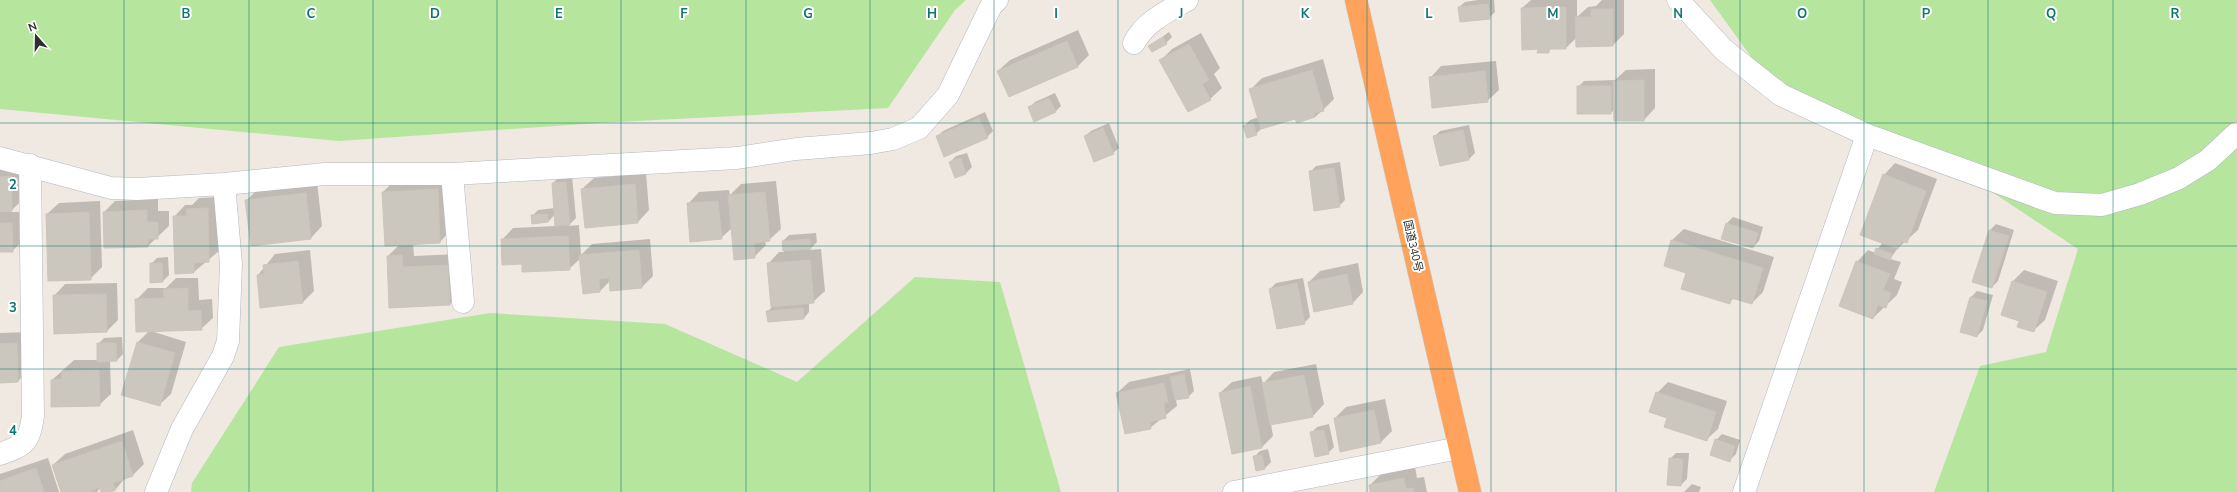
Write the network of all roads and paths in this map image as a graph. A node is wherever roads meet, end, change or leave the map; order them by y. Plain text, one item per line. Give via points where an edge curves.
1 (997, 0) edge
2 (1186, 0) edge
3 (1356, 0) edge
4 (1678, 0) edge
5 (1134, 43) dead end
6 (2237, 133) edge
7 (1867, 135) junction
8 (0, 158) edge
9 (30, 165) junction
10 (452, 174) junction
11 (224, 184) junction
12 (463, 302) dead end
13 (1459, 448) junction
14 (0, 454) edge
15 (156, 492) edge
16 (1234, 492) edge
17 (1470, 492) edge
18 (1744, 492) edge

1 - 10 street via 991,6 948,96 919,128 893,139 737,158
2 - 5 street via 1140,31
3 - 13 highway, 国道340号
4 - 7 street via 1724,50 1781,95
6 - 7 street via 2208,160 2179,178 2140,194 2102,205 2055,203
7 - 18 street
8 - 9 street
9 - 11 street via 111,188
9 - 14 street via 33,416 28,440 21,446
10 - 11 street via 325,174
10 - 12 street
11 - 15 street via 231,264 228,341 223,356 182,429
13 - 16 street
13 - 17 highway, 国道340号

